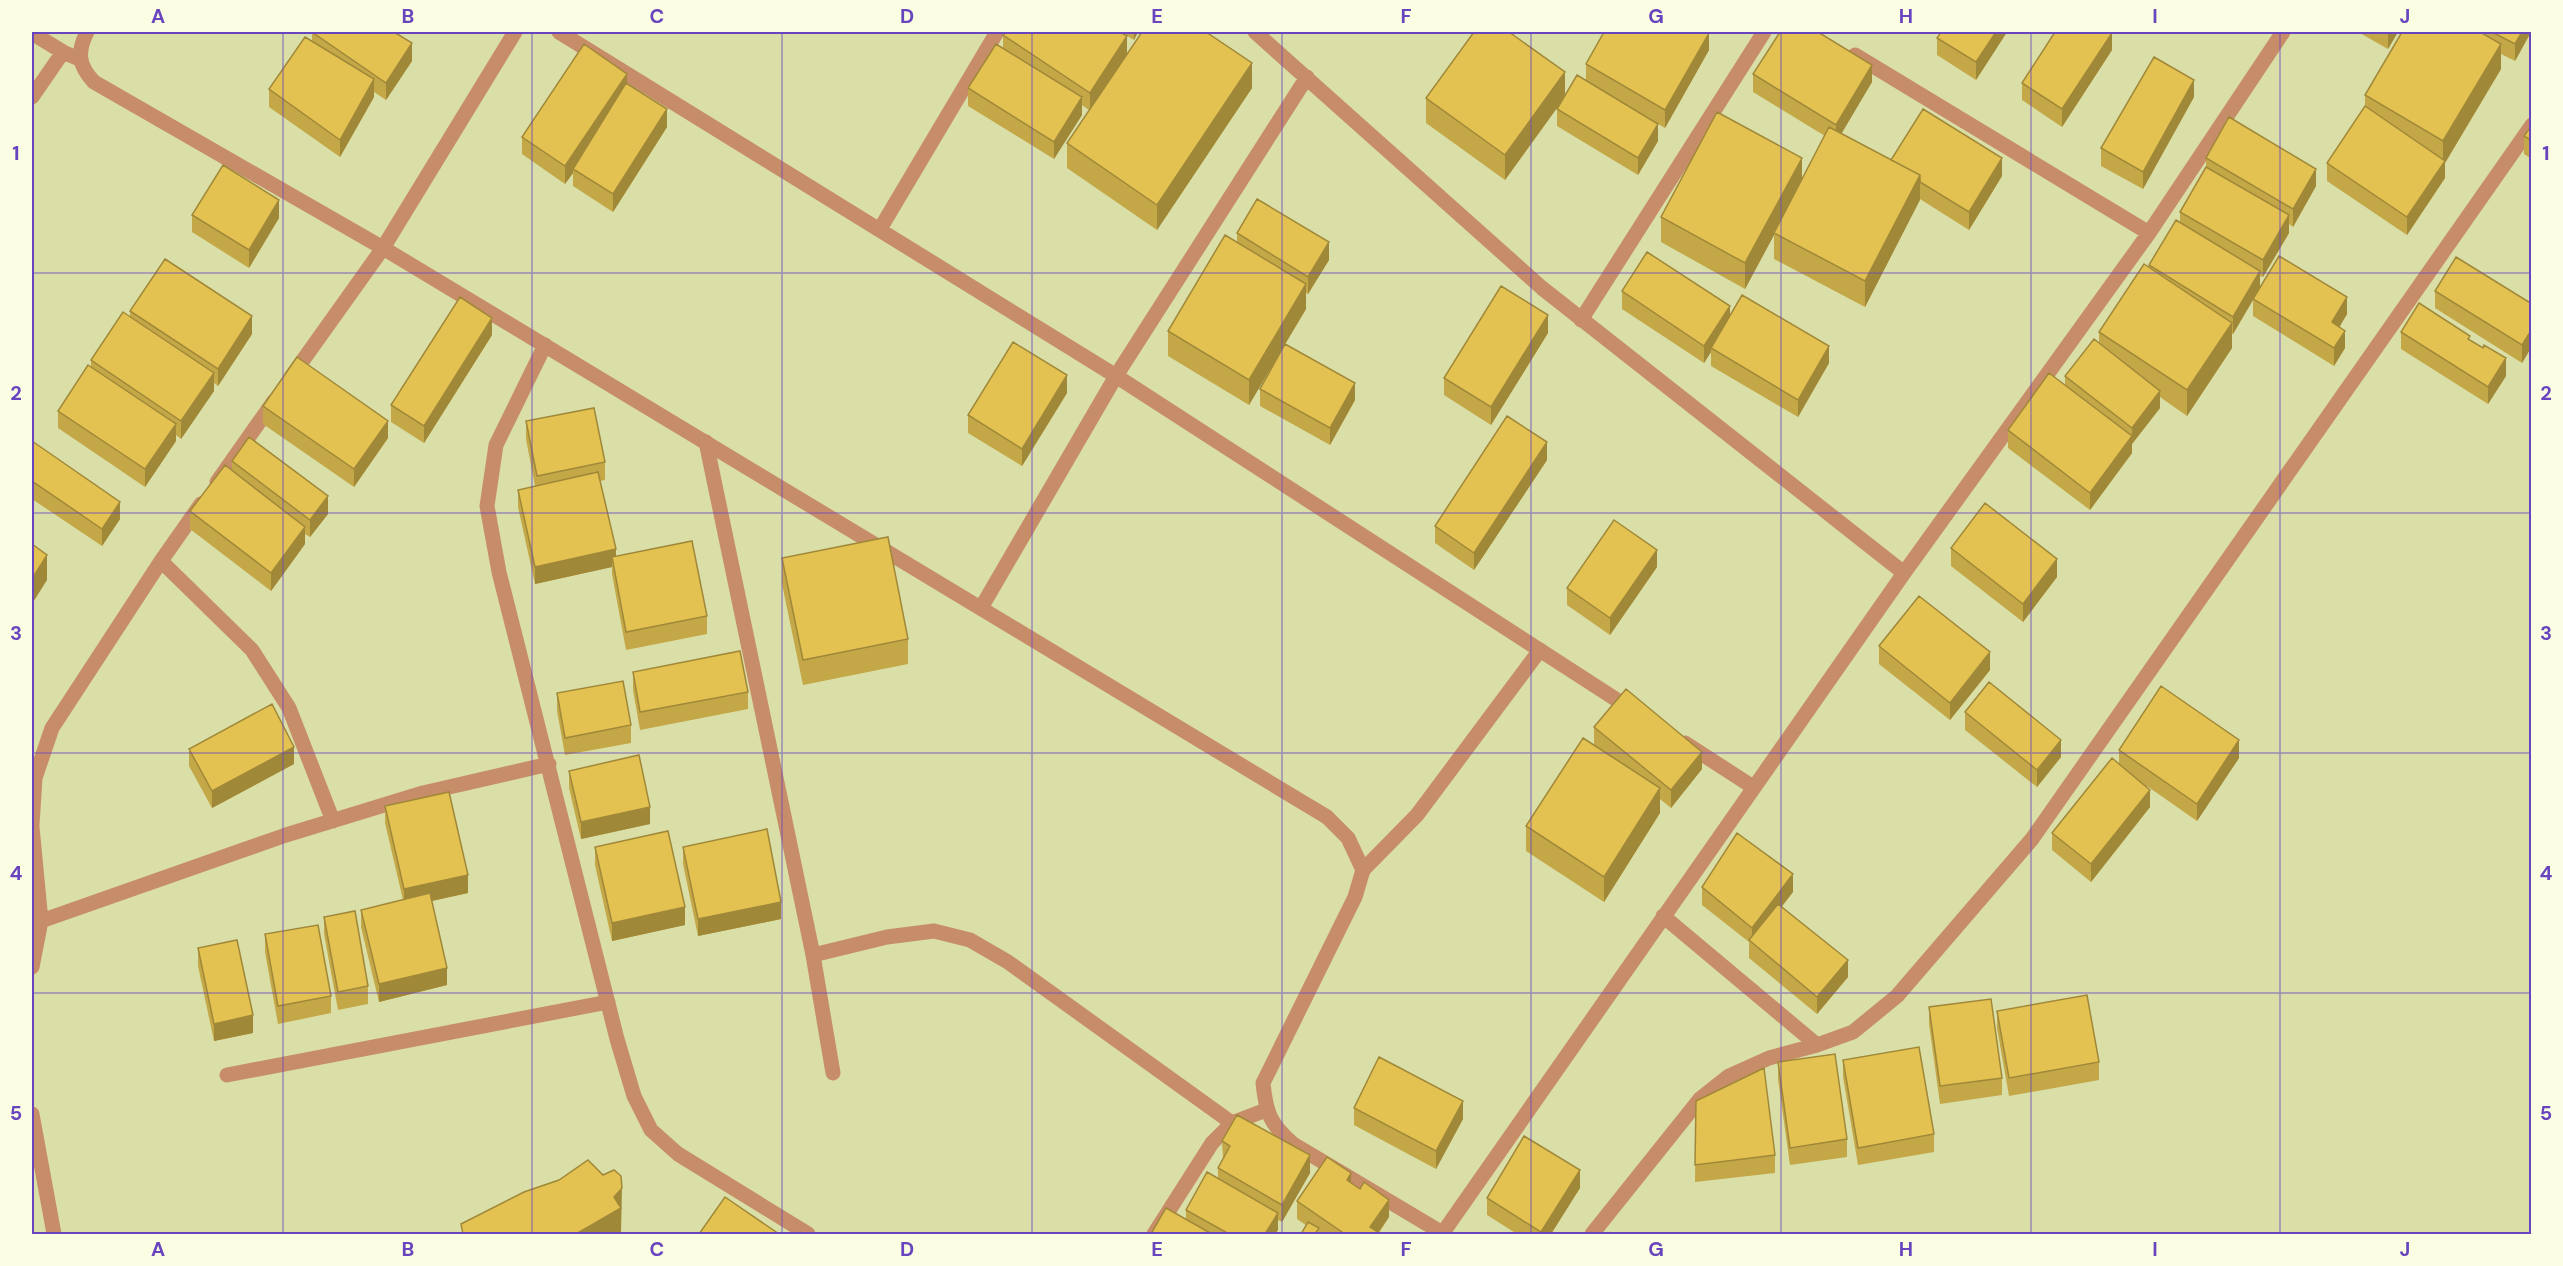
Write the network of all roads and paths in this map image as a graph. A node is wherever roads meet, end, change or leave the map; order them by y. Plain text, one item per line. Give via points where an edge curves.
1 (87, 32) edge
2 (515, 32) edge
3 (559, 32) edge
4 (998, 32) edge
5 (1255, 32) edge
6 (1764, 32) edge
7 (2283, 32) edge
8 (32, 33) edge
9 (1847, 50) edge
10 (63, 52) junction
11 (79, 59) junction
12 (1307, 77) junction
13 (32, 97) edge
14 (2532, 126) edge
15 (880, 230) junction
16 (2149, 233) junction
17 (383, 248) junction
18 (1581, 320) junction
19 (545, 345) junction
20 (1116, 376) junction
21 (706, 442) junction
22 (161, 561) junction
23 (1904, 573) junction
24 (981, 609) junction
25 (1540, 650) junction
26 (1646, 719) edge
27 (1675, 737) edge
28 (549, 764) junction
29 (1753, 787) junction
30 (333, 821) junction
31 (32, 826) edge
32 (1363, 870) junction
33 (1663, 916) junction
34 (40, 921) junction
35 (813, 955) junction
36 (32, 967) edge
37 (608, 1002) junction
38 (1817, 1045) junction
39 (833, 1073) dead end
40 (226, 1075) dead end
41 (1266, 1110) junction
42 (32, 1114) edge
43 (1232, 1123) junction
44 (54, 1234) edge
45 (808, 1234) edge
46 (1154, 1234) edge
47 (1443, 1234) edge
48 (1592, 1234) edge

1 - 11 street
2 - 17 street
3 - 15 street
4 - 15 street
5 - 12 street
6 - 18 street
7 - 16 street
8 - 10 street
9 - 16 street
10 - 11 street
10 - 13 street
11 - 17 street via 94,82
12 - 18 street
12 - 20 street
14 - 38 street via 2032,838 1897,996 1853,1032
15 - 20 street
16 - 23 street
17 - 19 street
17 - 22 street
18 - 23 street
19 - 21 street
19 - 28 street via 496,445 487,506 499,572
20 - 24 street
20 - 25 street
21 - 24 street
21 - 35 street
22 - 30 street via 252,650 289,708
22 - 31 street via 52,728 35,778
23 - 29 street
24 - 32 street via 1328,817 1348,838
25 - 26 street
25 - 32 street via 1417,815
27 - 29 street
28 - 30 street via 423,793
28 - 37 street
29 - 33 street
30 - 34 street
31 - 34 street
32 - 41 street via 1355,897 1263,1083
33 - 38 street
33 - 47 street
34 - 36 street
35 - 39 street
35 - 43 street via 887,937 934,931 970,940 1008,962
37 - 40 street
37 - 45 street via 634,1096 651,1130 678,1154
38 - 48 street via 1769,1058 1729,1076 1700,1099
41 - 43 street
41 - 47 street via 1277,1131 1293,1144
42 - 44 street
43 - 46 street via 1212,1143

